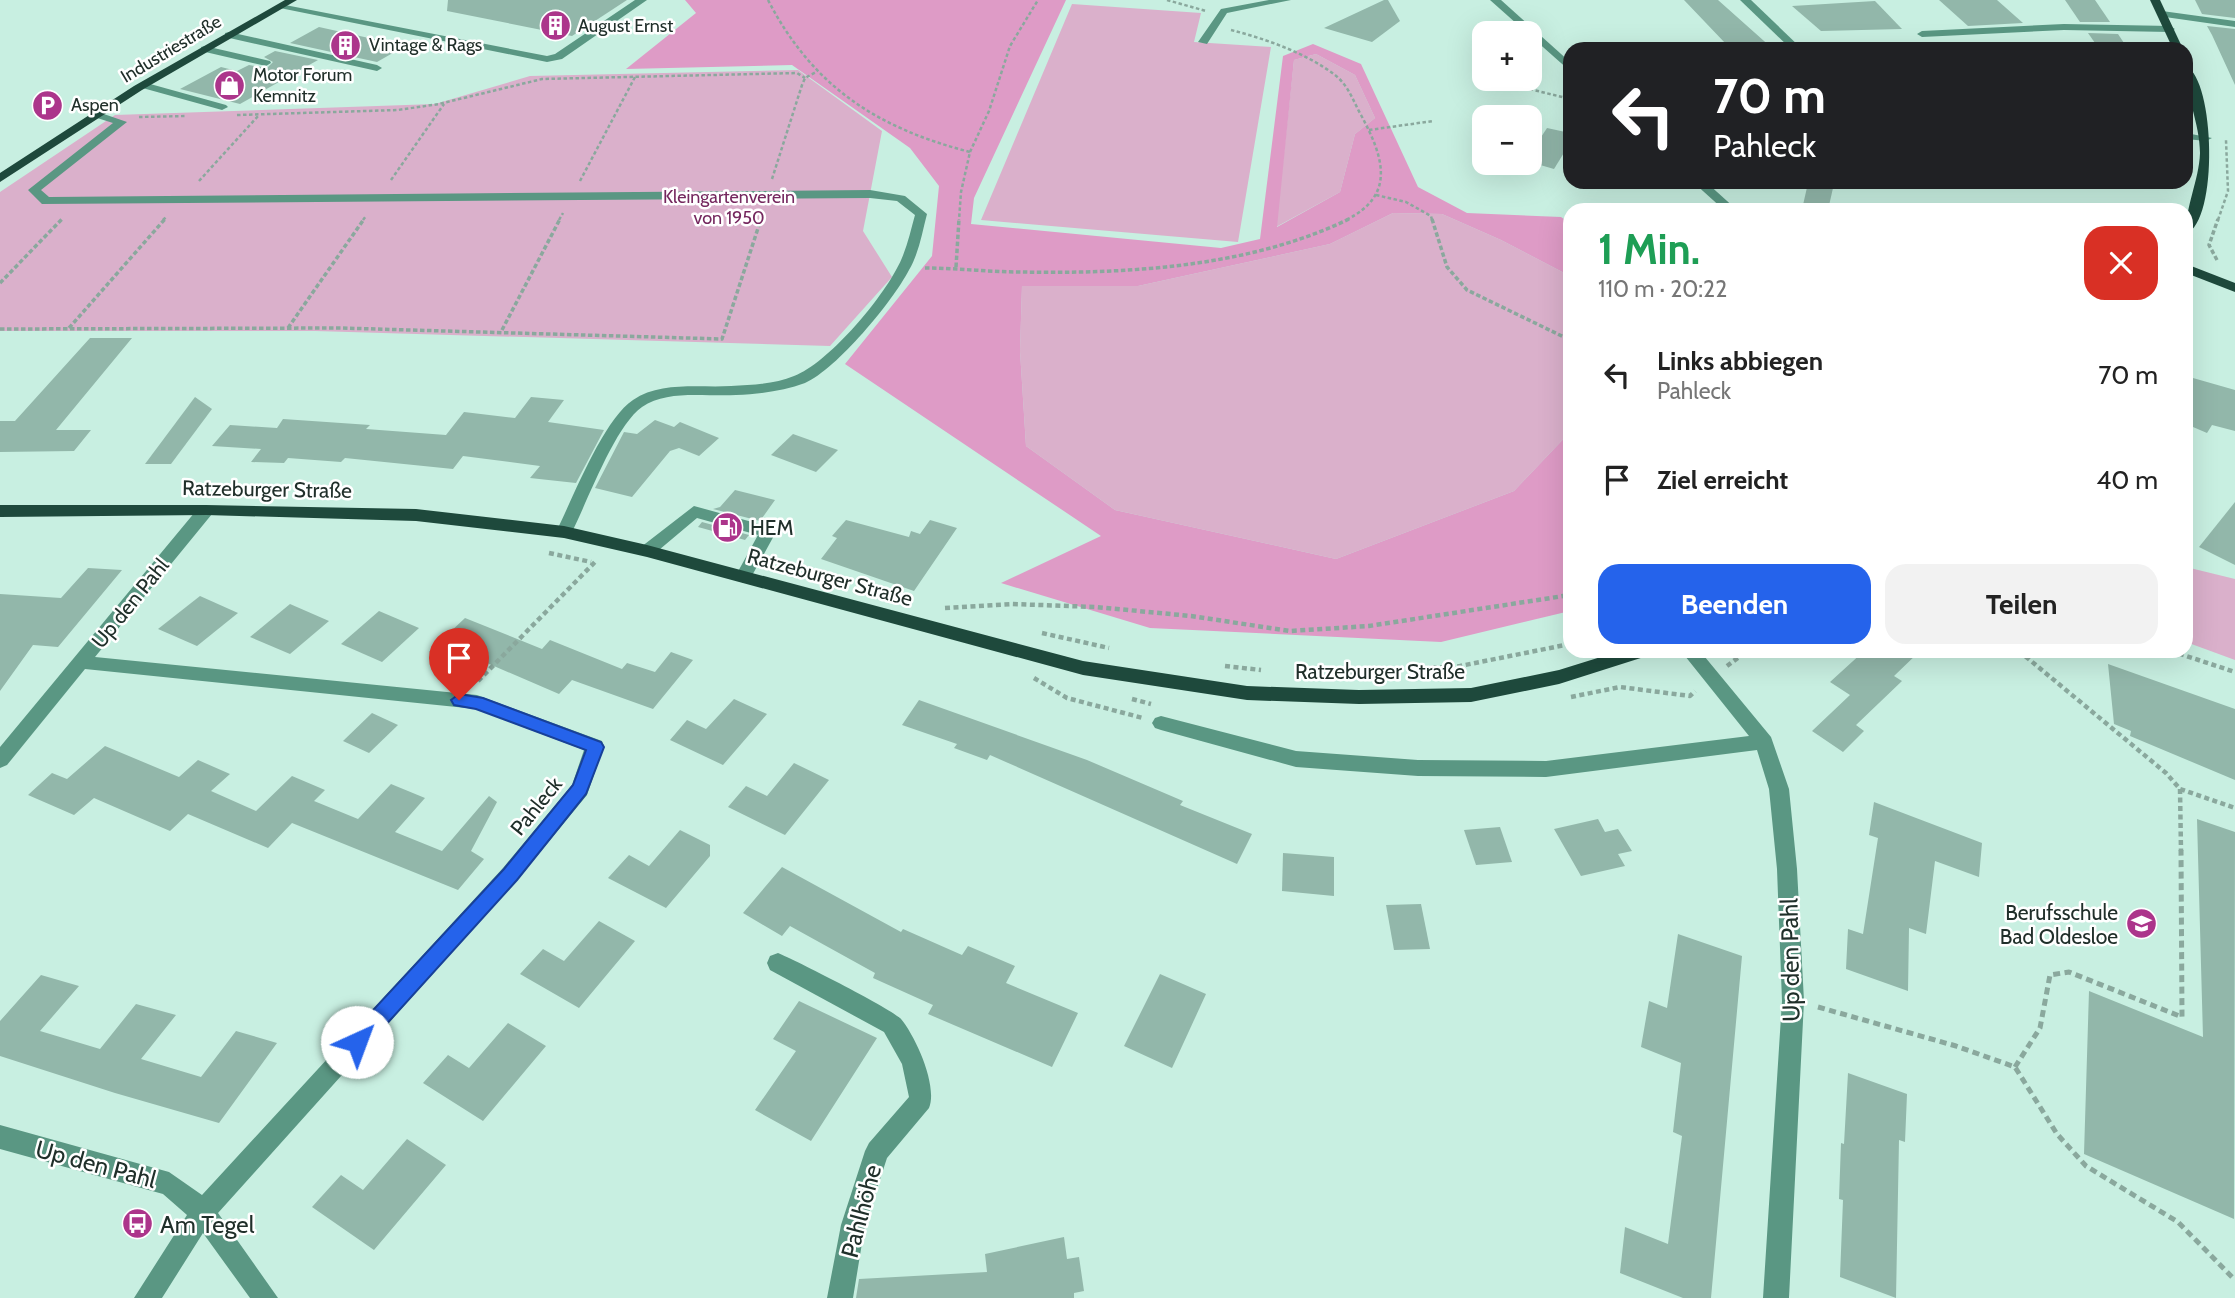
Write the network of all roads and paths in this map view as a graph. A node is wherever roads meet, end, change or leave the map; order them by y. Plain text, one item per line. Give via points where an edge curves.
1 (642, 0) edge
2 (768, 0) edge
3 (1038, 0) edge
4 (1167, 0) edge
5 (1286, 0) edge
6 (1494, 0) edge
7 (1745, 0) edge
8 (2155, 0) edge
9 (286, 2) edge
10 (2162, 14) junction
11 (1216, 21) junction
12 (2235, 23) edge
13 (2169, 29) junction
14 (229, 34) junction
15 (1922, 34) dead end
16 (1203, 42) dead end
17 (1790, 42) edge
18 (2175, 42) edge
19 (205, 49) junction
20 (1563, 62) edge
21 (266, 64) dead end
22 (377, 68) dead end
23 (816, 72) junction
24 (805, 78) junction
25 (143, 85) junction
26 (802, 85) dead end
27 (1537, 91) edge
28 (1563, 97) edge
29 (2193, 101) edge
30 (222, 107) dead end
31 (259, 114) junction
32 (98, 115) junction
33 (233, 115) dead end
34 (193, 116) dead end
35 (119, 121) junction
36 (1433, 121) dead end
37 (1370, 130) junction
38 (2193, 137) edge
39 (2206, 138) junction
40 (970, 152) junction
41 (0, 178) edge
42 (1707, 189) edge
43 (1376, 195) junction
44 (182, 199) junction
45 (79, 200) junction
46 (1723, 203) edge
47 (2193, 210) edge
48 (956, 267) junction
49 (904, 269) junction
50 (2193, 271) edge
51 (0, 283) edge
52 (2235, 288) edge
53 (69, 328) junction
54 (0, 329) edge
55 (1563, 337) edge
56 (722, 339) dead end
57 (206, 510) junction
58 (0, 511) edge
59 (564, 532) junction
60 (647, 551) junction
61 (596, 562) dead end
62 (743, 577) junction
63 (1563, 596) edge
64 (938, 609) dead end
65 (1619, 658) edge
66 (1696, 658) edge
67 (2027, 658) edge
68 (2192, 658) edge
69 (82, 662) junction
70 (2235, 672) edge
71 (1031, 677) dead end
72 (459, 700) junction
73 (1161, 723) joint
74 (1765, 742) junction
75 (0, 760) edge
76 (2180, 789) junction
77 (2235, 808) edge
78 (778, 963) dead end
79 (1793, 1001) junction
80 (2015, 1067) junction
81 (0, 1137) edge
82 (203, 1212) junction
83 (2235, 1280) edge
84 (147, 1298) edge
85 (265, 1298) edge
86 (840, 1298) edge
87 (1776, 1298) edge

1 - 9 street via 558,57 547,59
2 - 23 path via 798,54
3 - 40 path via 1011,43
4 - 11 path
5 - 11 street via 1224,11
6 - 20 street
7 - 17 street
8 - 10 main road
9 - 14 main road, Industriestraße
10 - 12 street
10 - 13 main road
11 - 16 street
11 - 37 path via 1270,42 1345,83
13 - 15 street via 2064,27
13 - 18 main road
14 - 19 main road, Industriestraße
14 - 22 street
19 - 21 street
19 - 25 main road, Industriestraße
23 - 24 path
23 - 40 path via 884,124
24 - 26 path
24 - 31 path via 797,72 542,79 398,110
25 - 30 street
25 - 32 main road, Industriestraße
27 - 28 path
29 - 39 main road
31 - 33 path
31 - 44 path
32 - 35 street
32 - 41 main road, Industriestraße
34 - 35 path
35 - 45 street via 89,150 34,190 46,201
36 - 37 path
37 - 43 path via 1382,175
38 - 39 street
39 - 47 main road via 2205,175
40 - 48 path via 961,192
42 - 46 street
43 - 48 path via 1334,229 1248,252 1111,269 1020,272
43 - 55 path via 1406,202 1431,216 1447,267 1467,290
44 - 45 street
44 - 49 street via 887,194 910,201 921,214
44 - 53 path
45 - 51 path
48 - 49 path
49 - 59 street via 851,335 802,378 736,391 659,393 626,411
50 - 52 main road
53 - 54 path
53 - 56 path via 448,329
57 - 58 main road, Ratzeburger Straße
57 - 59 main road, Ratzeburger Straße via 416,515
57 - 69 street, Up den Pahl
59 - 60 main road, Ratzeburger Straße
60 - 62 main road, Ratzeburger Straße
60 - 62 street via 694,512 768,532
61 - 72 path
62 - 65 main road, Ratzeburger Straße via 1083,668 1247,693 1471,695 1559,677
63 - 64 path via 1369,626 1290,631 1096,607 1012,604
66 - 74 street, Up den Pahl
67 - 76 path
68 - 70 path
69 - 72 street, Pahleck
69 - 75 street, Up den Pahl
71 - 73 path via 1067,698
72 - 82 street, Pahleck via 477,702 595,747 580,789 510,874
73 - 74 street via 1296,759 1418,768 1546,769
74 - 79 street, Up den Pahl via 1779,789
76 - 77 path
76 - 80 path via 2182,1017 2069,972 2050,975 2040,1028
78 - 86 street, Pahlhöhe via 892,1024 913,1061 921,1100 877,1151 853,1225
79 - 80 path
79 - 87 street, Up den Pahl
80 - 83 path via 2057,1133 2086,1166 2178,1222
81 - 82 street, Up den Pahl via 169,1184
82 - 84 street
82 - 85 street, Up den Pahl

